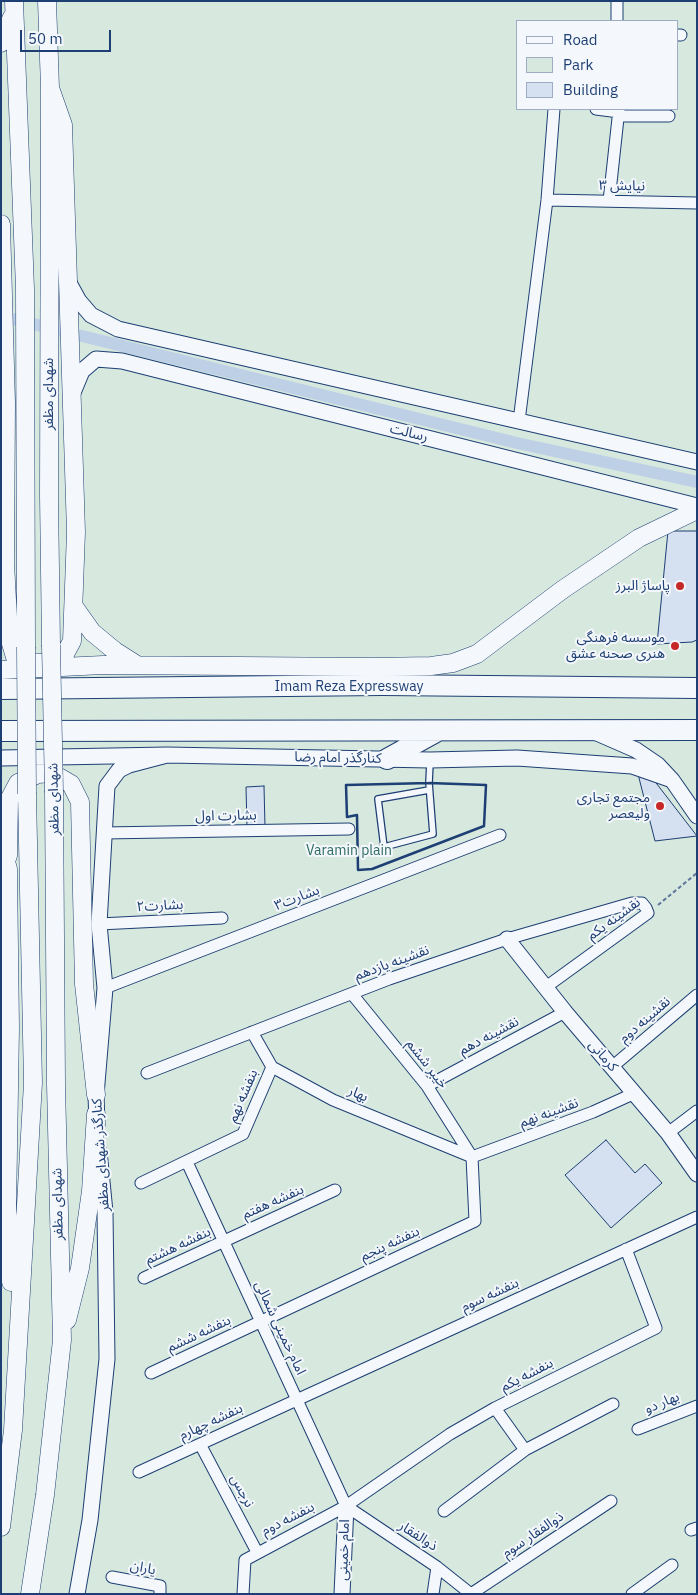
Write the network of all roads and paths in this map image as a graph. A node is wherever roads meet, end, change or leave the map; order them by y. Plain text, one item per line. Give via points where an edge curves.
1 (47, 1) edge
2 (617, 1) edge
3 (14, 7) edge
4 (617, 20) edge
5 (1, 43) edge
6 (50, 88) junction
7 (554, 110) edge
8 (604, 110) edge
9 (619, 112) edge
10 (669, 116) dead end
11 (547, 200) junction
12 (609, 201) junction
13 (697, 203) edge
14 (1, 224) edge
15 (68, 280) junction
16 (71, 396) junction
17 (4, 398) edge
18 (519, 421) junction
19 (697, 462) edge
20 (697, 508) edge
21 (75, 608) junction
22 (4, 609) edge
23 (138, 666) junction
24 (1, 670) edge
25 (697, 688) edge
26 (1, 690) edge
27 (588, 730) junction
28 (697, 730) edge
29 (1, 731) edge
30 (438, 731) junction
31 (168, 755) junction
32 (1, 758) edge
33 (387, 759) junction
34 (430, 760) junction
35 (672, 780) junction
36 (429, 790) junction
37 (697, 816) edge
38 (349, 829) dead end
39 (103, 833) junction
40 (500, 835) dead end
41 (1, 844) edge
42 (8, 869) junction
43 (697, 873) edge
44 (648, 913) junction
45 (222, 918) dead end
46 (99, 924) junction
47 (507, 939) junction
48 (546, 987) junction
49 (105, 988) junction
50 (352, 994) junction
51 (697, 995) edge
52 (565, 1012) junction
53 (10, 1028) junction
54 (252, 1032) junction
55 (1, 1047) edge
56 (272, 1067) junction
57 (612, 1067) junction
58 (147, 1073) dead end
59 (427, 1086) junction
60 (635, 1093) junction
61 (96, 1095) junction
62 (697, 1111) edge
63 (96, 1114) junction
64 (668, 1133) junction
65 (472, 1157) junction
66 (186, 1162) junction
67 (697, 1174) edge
68 (141, 1184) dead end
69 (335, 1190) dead end
70 (697, 1217) edge
71 (223, 1241) junction
72 (626, 1249) junction
73 (144, 1278) dead end
74 (260, 1322) junction
75 (62, 1340) junction
76 (16, 1358) junction
77 (151, 1373) dead end
78 (297, 1400) junction
79 (613, 1404) dead end
80 (697, 1406) edge
81 (495, 1408) junction
82 (638, 1429) dead end
83 (200, 1444) junction
84 (525, 1450) junction
85 (139, 1472) dead end
86 (611, 1501) dead end
87 (346, 1506) junction
88 (444, 1510) dead end
89 (1, 1527) edge
90 (257, 1552) junction
91 (672, 1565) dead end
92 (437, 1567) junction
93 (112, 1577) dead end
94 (30, 1594) edge
95 (77, 1594) edge
96 (160, 1594) edge
97 (243, 1594) edge
98 (342, 1594) edge
99 (433, 1594) edge
100 (471, 1594) edge
101 (632, 1594) edge

1 - 6 main road, شهدای مظفر
2 - 4 street
3 - 5 main road
3 - 76 main road, شهدای مظفر, bridge via 25,289 27,794 33,1083
6 - 15 main road via 63,125
6 - 75 main road, شهدای مظفر, bridge via 51,645
7 - 11 street
8 - 9 street
9 - 10 street
9 - 12 street
11 - 12 street, نیایش ۳
11 - 18 street
12 - 13 street, نیایش ۳
14 - 17 main road
15 - 16 main road
15 - 18 street via 91,315 118,329
16 - 20 street, رسالت via 82,371 96,359 122,361
16 - 21 main road
17 - 22 main road
18 - 19 street
20 - 23 main road via 639,538 562,590 477,654 453,663 374,668
21 - 22 main road via 72,641 65,654 45,663 15,657
21 - 23 main road via 92,632
23 - 24 main road
25 - 26 highway, Imam Reza Expressway via 382,686
27 - 28 highway
27 - 30 highway
27 - 35 street via 636,750 658,765
29 - 30 highway
30 - 33 highway
31 - 32 street, کنارگذر امام رضا
31 - 33 street, کنارگذر امام رضا
31 - 39 street, کنارگذر شهدای مظفر via 119,770 107,786
33 - 34 street, کنارگذر امام رضا
34 - 35 street, کنارگذر امام رضا via 517,758 604,762 632,766
34 - 36 lane
35 - 37 street
36 - 36 lane via 433,834 384,847 378,799
38 - 39 street, بشارت اول
39 - 46 street, کنارگذر شهدای مظفر
40 - 49 street, بشارت۳
41 - 42 main road
42 - 53 main road
42 - 61 main road via 9,800 18,783 38,774 52,773 71,784 80,802 84,984
43 - 44 path, نقشینه یکم
44 - 47 street, نقشینه یازدهم via 642,903 632,903
44 - 48 street, نقشینه یکم
45 - 46 street, بشارت۲
46 - 49 street, کنارگذر شهدای مظفر
47 - 48 street, کرمانی
47 - 50 street, نقشینه یازدهم
48 - 52 street, کرمانی
49 - 61 street, کنارگذر شهدای مظفر
50 - 54 street, نقشینه یازدهم
50 - 59 street, خیبر ششم
51 - 57 street, نقشینه دوم
52 - 57 street, کرمانی
52 - 59 street, نقشینه دهم
53 - 55 main road
53 - 76 main road via 7,1210
54 - 56 street
54 - 58 street, نقشینه یازدهم
56 - 65 street, بهار via 333,1100
56 - 66 street, بنفشه نهم via 243,1134
57 - 60 street, کرمانی
59 - 65 street, خیبر ششم
60 - 64 street, کرمانی
60 - 65 street, نقشینه نهم
61 - 63 street, کنارگذر شهدای مظفر
62 - 64 street
63 - 75 main road via 91,1191 80,1268
63 - 95 street, کنارگذر شهدای مظفر via 105,1212 107,1359 90,1520
64 - 67 street, کرمانی
65 - 74 street, بنفشه پنجم via 475,1221
66 - 68 street, بنفشه نهم
66 - 71 street, امام خمینی شمالی
69 - 71 street, بنفشه هفتم
70 - 72 street, بنفشه سوم
71 - 73 street, بنفشه هشتم
71 - 74 street, امام خمینی شمالی
72 - 78 street, بنفشه سوم
72 - 81 street, بنفشه یکم via 656,1328
74 - 77 street, بنفشه ششم
74 - 78 street, امام خمینی شمالی
75 - 94 main road, شهدای مظفر
76 - 89 main road, شهدای مظفر via 13,1430
78 - 83 street, بنفشه چهارم
78 - 87 street, امام خمینی شمالی
79 - 84 street
80 - 82 street, بهار دو
81 - 84 street
81 - 87 street, بنفشه یکم via 450,1434
83 - 85 street, بنفشه چهارم
83 - 90 street, نرجس
84 - 88 street
86 - 100 street, ذوالفقار سوم
87 - 90 street, بنفشه دوم
87 - 92 street, ذوالفقار
87 - 98 street, امام خمینی
90 - 97 street, بنفشه دوم via 244,1560
91 - 101 street
92 - 99 street
92 - 100 street, ذوالفقار
93 - 96 street, یاران via 160,1586

